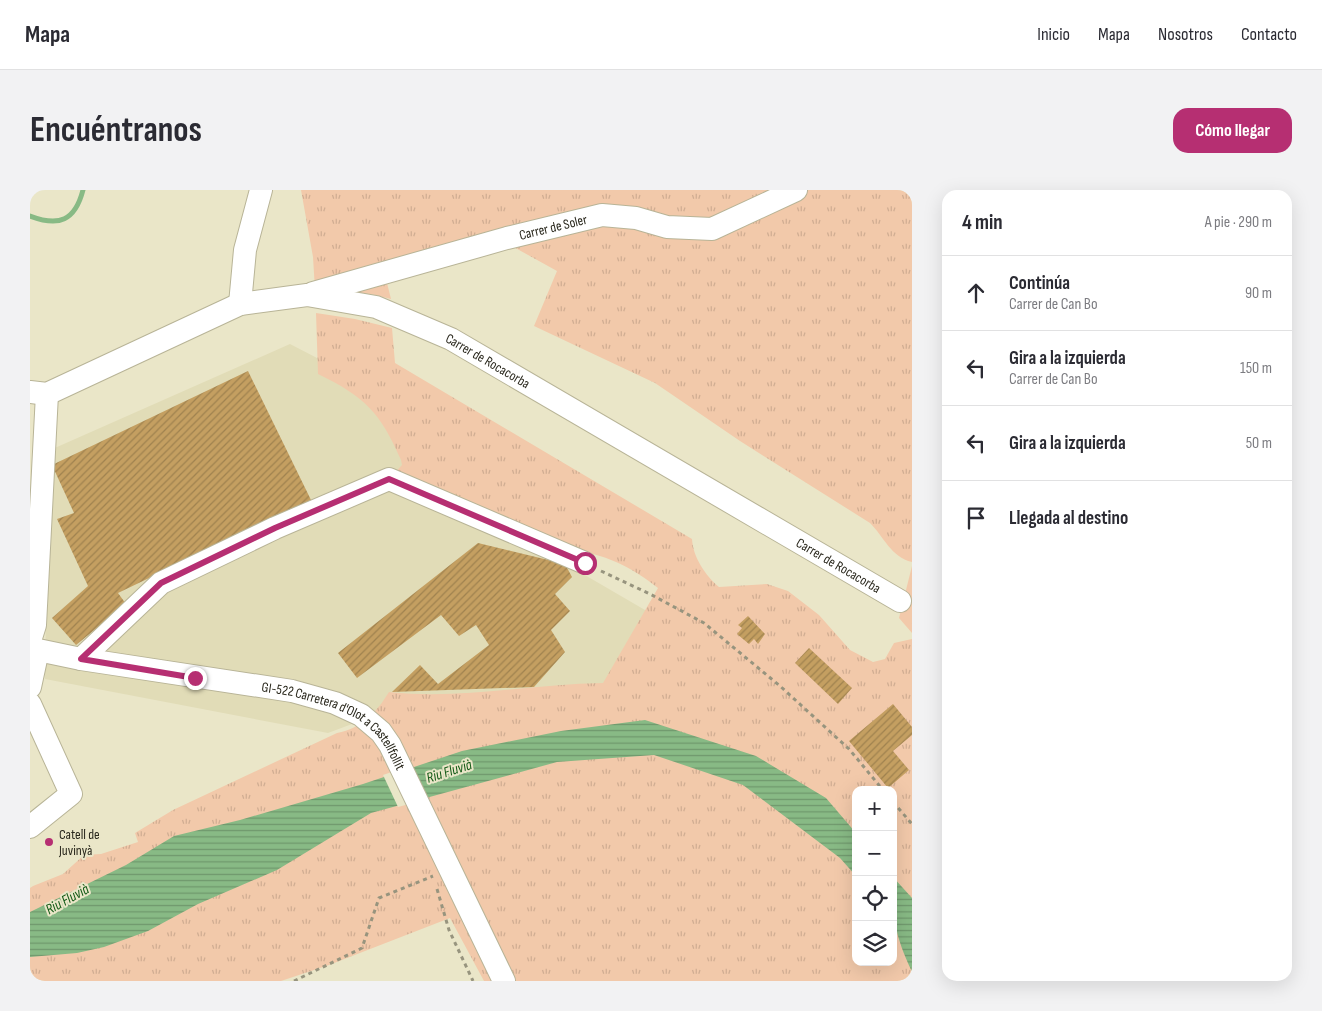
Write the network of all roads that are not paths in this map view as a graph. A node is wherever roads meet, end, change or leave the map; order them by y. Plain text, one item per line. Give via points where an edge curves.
1 (261, 190) edge
2 (796, 190) edge
3 (307, 295) junction
4 (240, 304) junction
5 (38, 393) edge
6 (34, 551) edge
7 (585, 563) road end
8 (900, 601) dead end
9 (33, 646) edge
10 (81, 659) junction
11 (30, 688) edge
12 (30, 704) edge
13 (30, 827) edge
14 (504, 981) edge

1 - 4 street via 246,250
2 - 3 street, Carrer de Soler via 712,229 667,227 636,218 602,215 507,238
3 - 4 street, Carrer de Rocacorba
3 - 8 street, Carrer de Rocacorba via 376,307 451,339
4 - 5 street, Carrer de Rocacorba
5 - 6 street
6 - 9 street
7 - 10 street via 389,479 275,528 161,583
9 - 10 street, GI-522 Carretera d'Olot a Castellfollit
9 - 11 street
10 - 14 street, GI-522 Carretera d'Olot a Castellfollit via 292,691 361,714 390,745 438,864
12 - 13 street via 71,794

